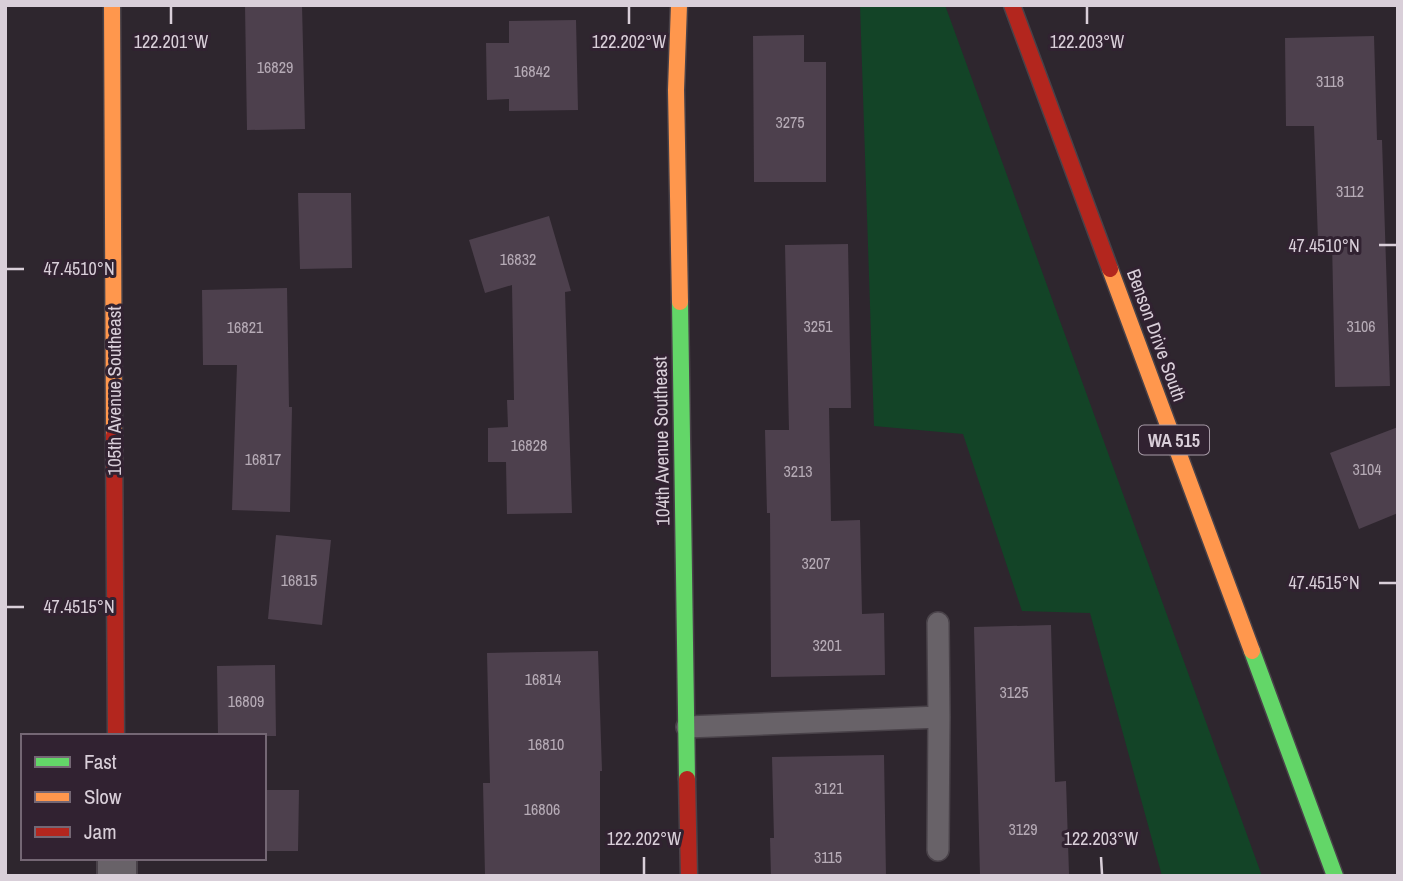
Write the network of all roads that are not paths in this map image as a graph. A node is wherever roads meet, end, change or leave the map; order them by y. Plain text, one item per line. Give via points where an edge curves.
1 (112, 5) edge
2 (679, 5) edge
3 (1012, 5) edge
4 (938, 623) dead end
5 (939, 717) junction
6 (687, 727) junction
7 (117, 734) edge
8 (938, 850) dead end
9 (689, 876) edge
10 (1335, 876) edge

1 - 7 street, 105th Avenue Southeast
2 - 6 street, 104th Avenue Southeast via 676,90
3 - 10 street, Benson Drive South / WA 515
4 - 5 lane
5 - 6 lane
5 - 8 lane
6 - 9 street, 104th Avenue Southeast

